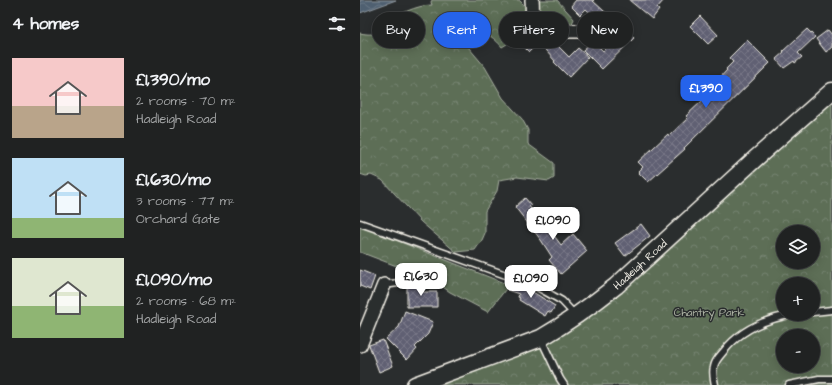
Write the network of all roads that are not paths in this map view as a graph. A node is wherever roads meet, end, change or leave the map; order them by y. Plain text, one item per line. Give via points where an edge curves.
1 (532, 0) edge
2 (533, 12) edge
3 (832, 91) edge
4 (360, 222) edge
5 (398, 283) dead end
6 (384, 285) joint
7 (832, 310) edge
8 (820, 311) edge
9 (576, 316) junction
10 (776, 317) edge
11 (540, 338) junction
12 (360, 345) edge
13 (832, 379) edge
14 (415, 385) edge
15 (564, 385) edge
16 (715, 385) edge
17 (789, 385) edge

1 - 2 street
3 - 9 street, Hadleigh Road via 616,286
4 - 9 lane via 534,285 562,301
5 - 6 lane
6 - 12 street
7 - 8 lane
9 - 11 street, Hadleigh Road
10 - 16 lane via 746,330 730,343 714,367
11 - 14 street, Hadleigh Road
11 - 15 lane
13 - 17 lane

